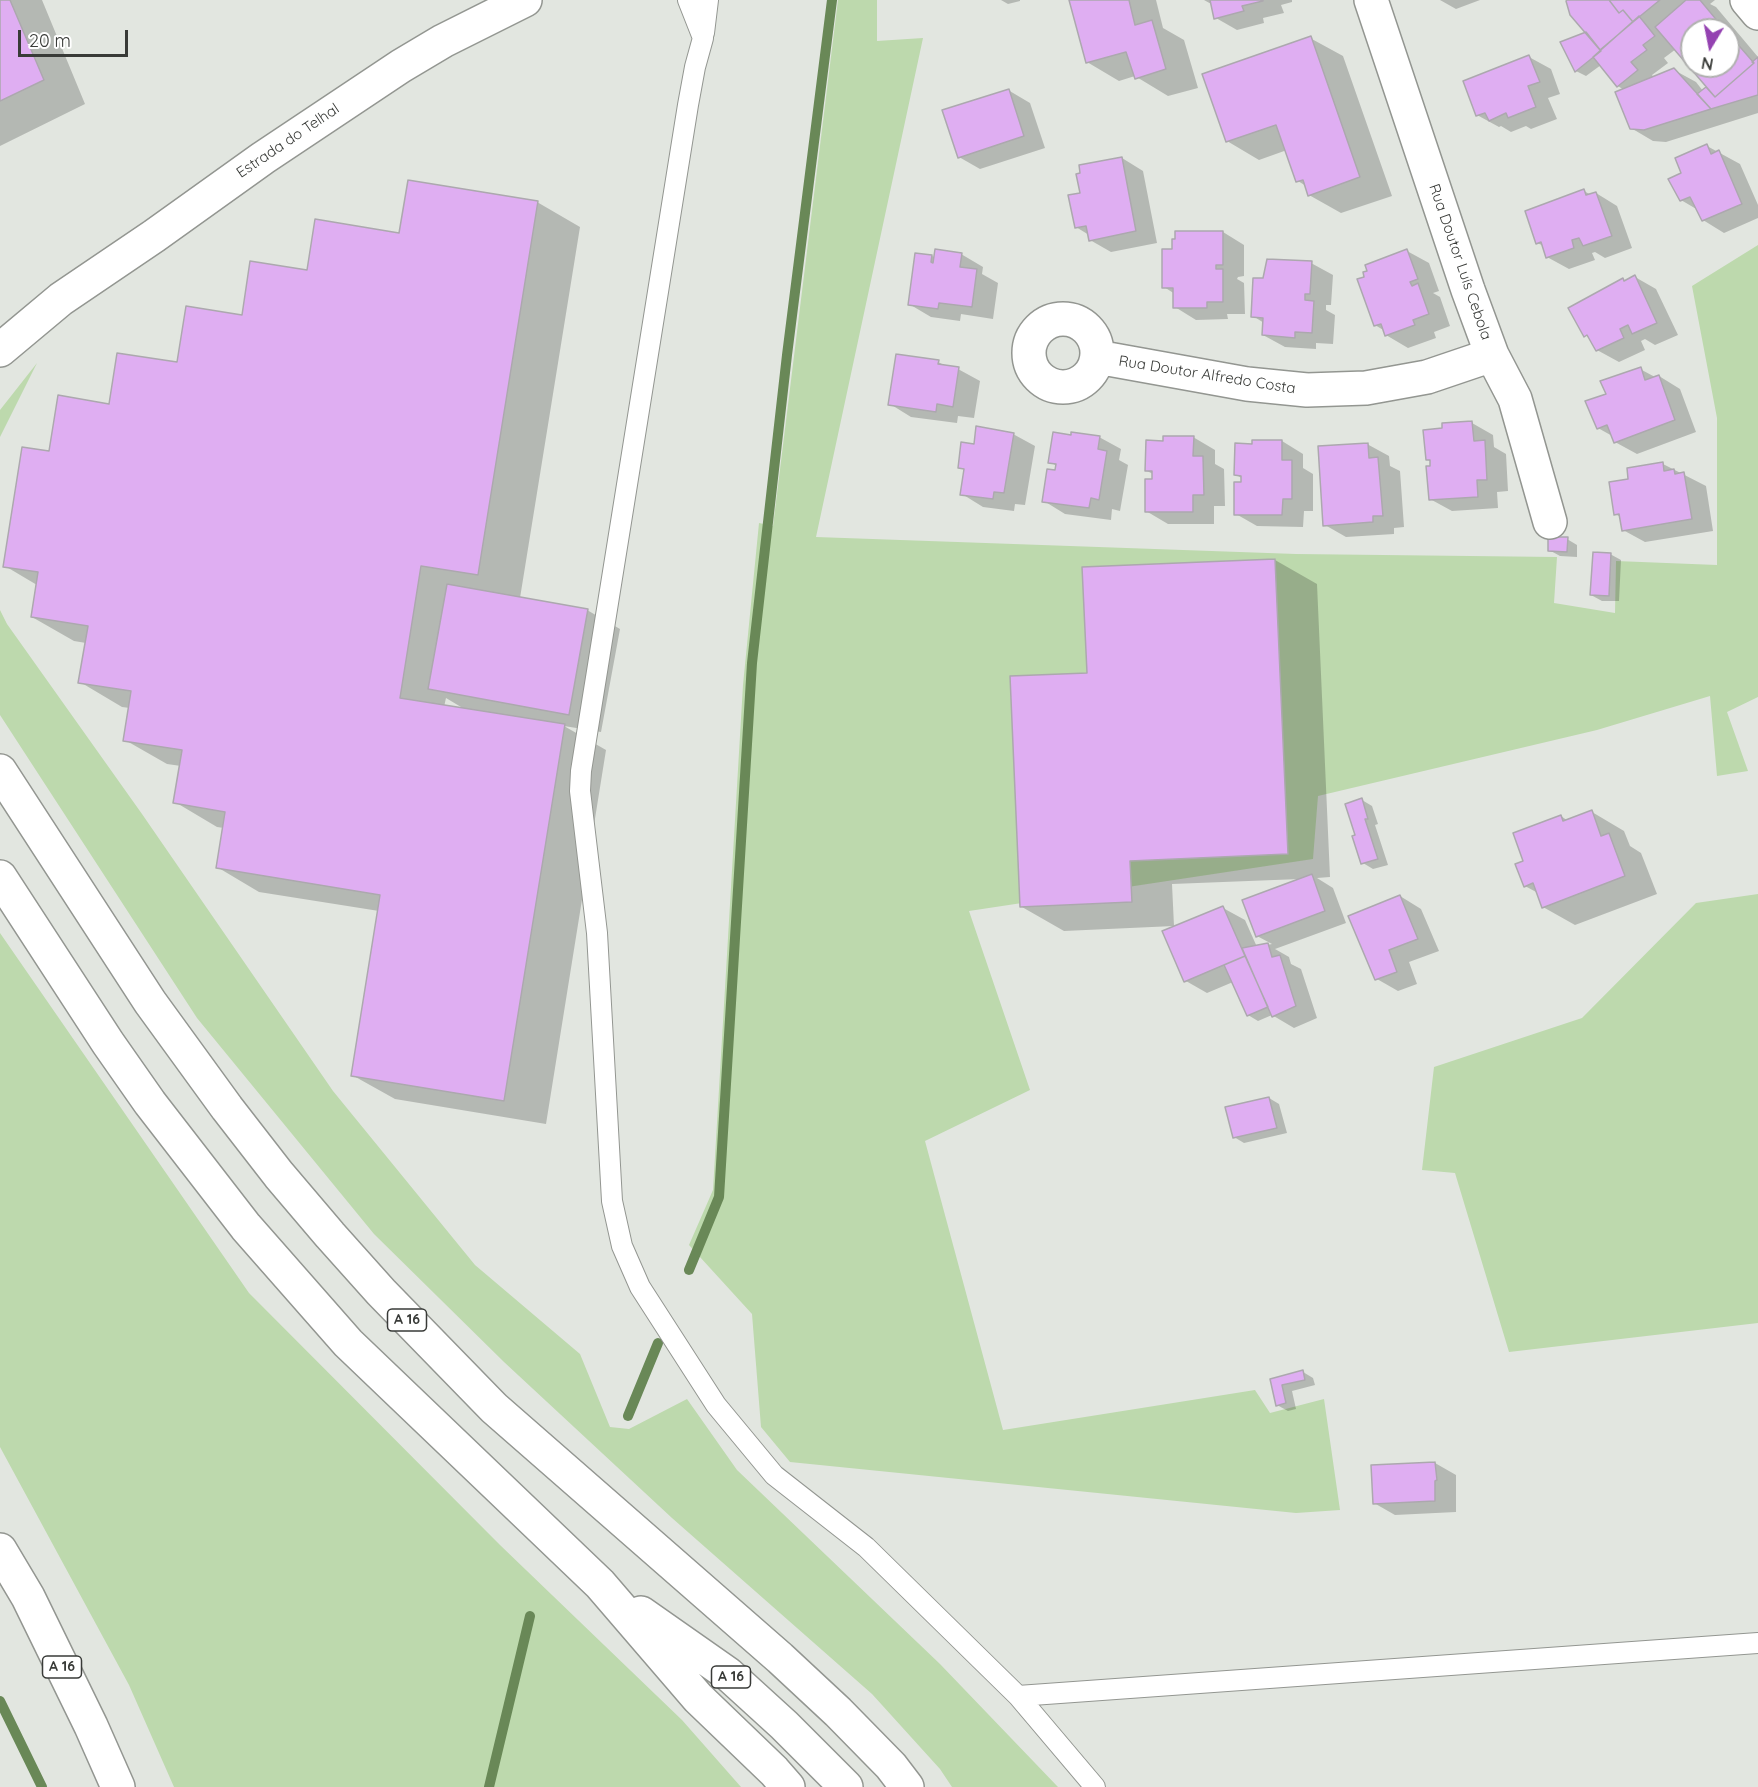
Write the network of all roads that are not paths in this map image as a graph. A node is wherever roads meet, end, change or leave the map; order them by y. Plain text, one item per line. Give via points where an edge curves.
1 (525, 0) edge
2 (688, 0) edge
3 (708, 0) edge
4 (1371, 0) edge
5 (1747, 0) edge
6 (1758, 14) edge
7 (703, 39) junction
8 (61, 299) junction
9 (0, 328) edge
10 (0, 350) edge
11 (1492, 354) junction
12 (1097, 357) dead end
13 (1550, 522) dead end
14 (0, 771) edge
15 (0, 877) edge
16 (0, 1550) edge
17 (600, 1584) junction
18 (1758, 1643) edge
19 (1018, 1696) junction
20 (91, 1726) junction
21 (118, 1787) edge
22 (134, 1787) edge
23 (788, 1787) edge
24 (846, 1787) edge
25 (907, 1787) edge
26 (1095, 1787) edge

1 - 8 main road, Estrada do Telhal via 401,66
2 - 7 lane
3 - 7 lane
4 - 11 main road, Rua Doutor Luís Cebola
5 - 6 main road
7 - 19 lane via 688,105 581,771 597,933 612,1202 622,1246 640,1287 723,1413 774,1475 866,1547
8 - 9 main road
8 - 10 main road
11 - 12 main road, Rua Doutor Alfredo Costa via 1428,377 1366,388 1307,390 1247,384
11 - 13 main road, Rua Doutor Luís Cebola via 1515,399
14 - 25 main road, A 16 via 157,1012 272,1167 330,1235 494,1408 780,1658 838,1712
15 - 17 main road, A 16 via 150,1103 246,1227 348,1343
16 - 20 main road, A 16
17 - 23 main road, A 16 via 698,1698
17 - 24 main road, A 16 via 728,1674
18 - 19 lane
19 - 26 lane
20 - 21 main road, A 16
20 - 22 main road, A 16

